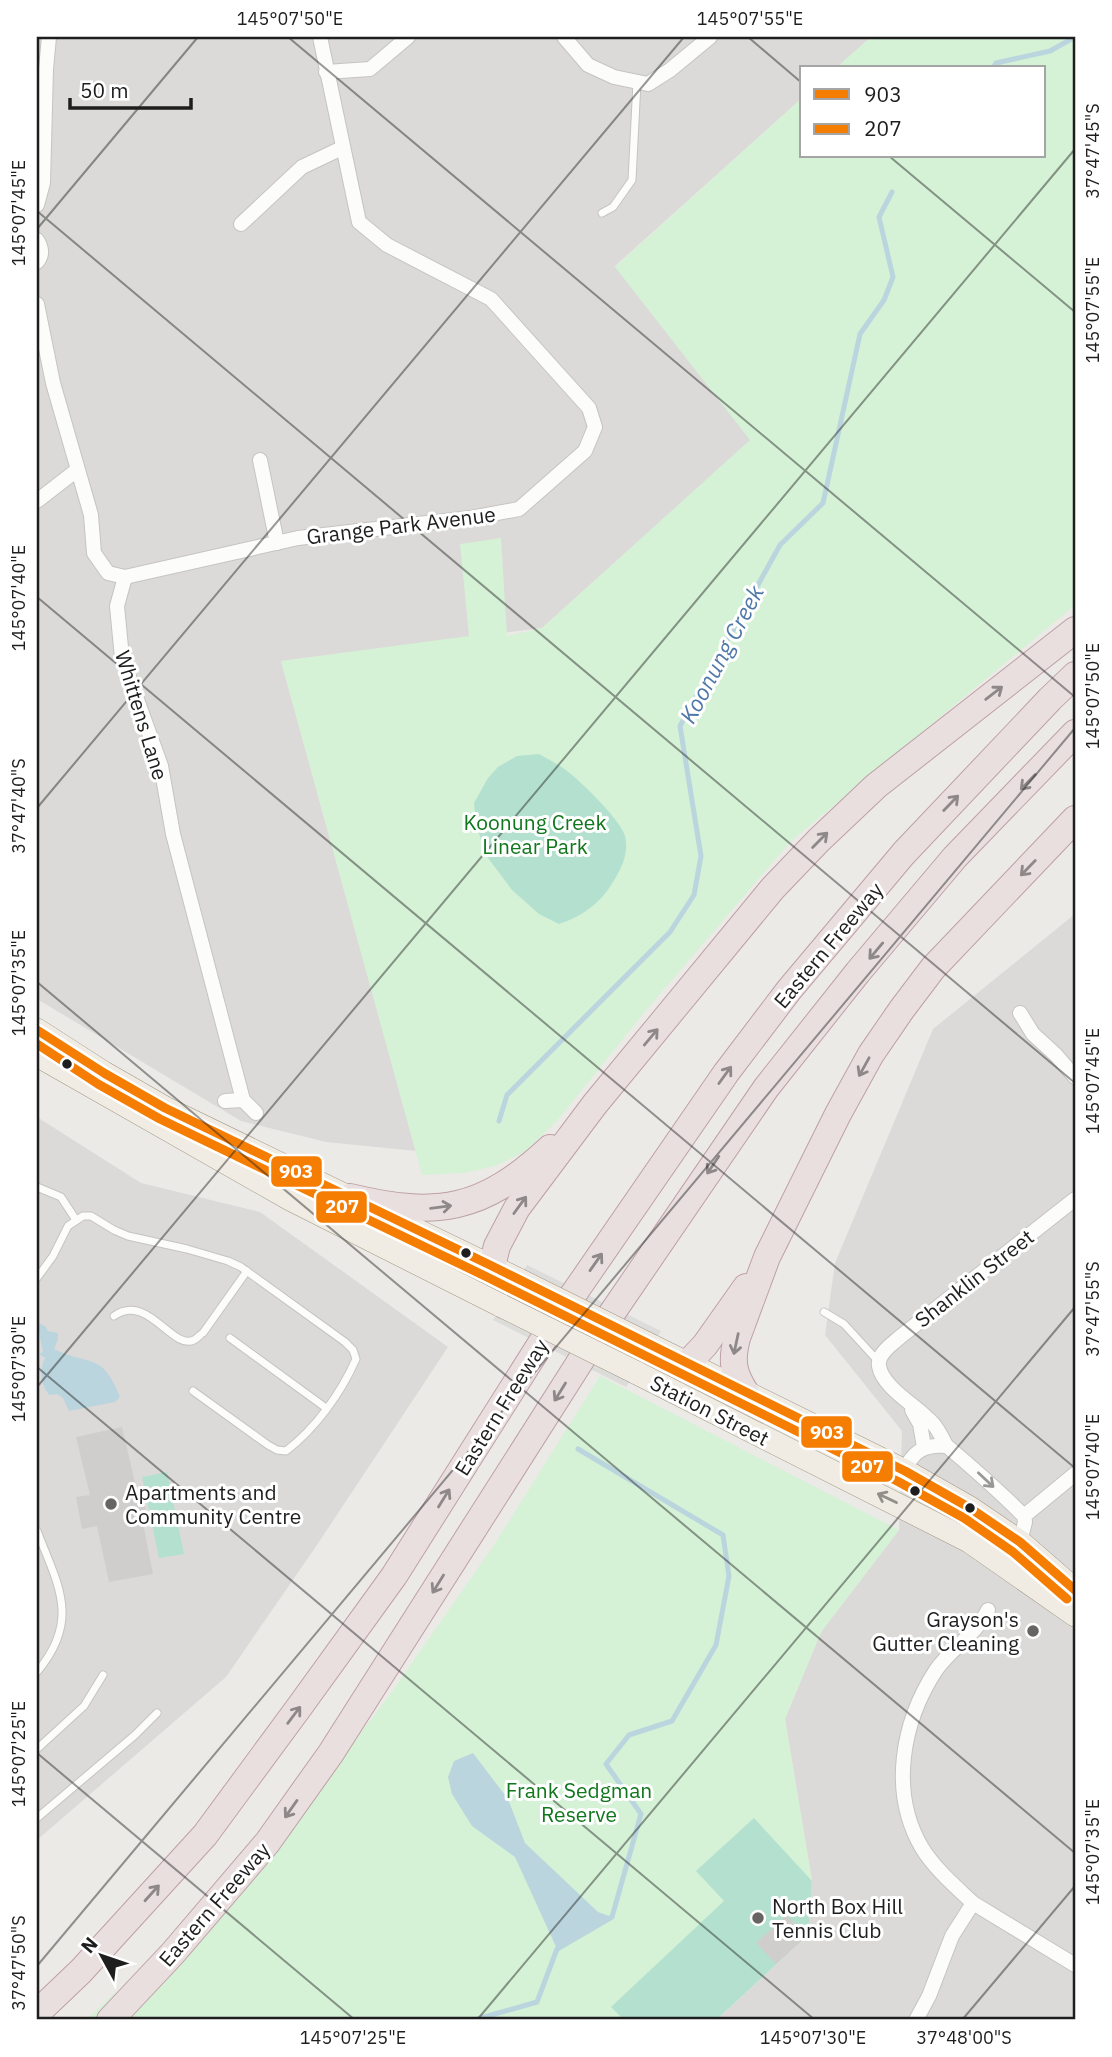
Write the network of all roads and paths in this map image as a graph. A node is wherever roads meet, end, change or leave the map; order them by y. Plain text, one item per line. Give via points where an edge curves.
1 (49, 37) edge
2 (320, 37) edge
3 (408, 37) edge
4 (564, 37) edge
5 (710, 37) edge
6 (326, 72) junction
7 (638, 82) junction
8 (342, 148) junction
9 (37, 205) edge
10 (602, 213) dead end
11 (241, 224) dead end
12 (37, 240) edge
13 (37, 262) edge
14 (37, 304) edge
15 (260, 460) dead end
16 (78, 470) junction
17 (37, 501) edge
18 (277, 543) junction
19 (125, 577) junction
20 (1075, 630) edge
21 (1075, 675) edge
22 (1075, 733) edge
23 (1075, 818) edge
24 (1020, 1013) dead end
25 (37, 1030) edge
26 (37, 1055) edge
27 (1075, 1077) edge
28 (243, 1100) junction
29 (225, 1101) dead end
30 (595, 1104) junction
31 (256, 1113) dead end
32 (37, 1187) edge
33 (350, 1196) junction
34 (1075, 1199) edge
35 (76, 1220) junction
36 (767, 1257) junction
37 (492, 1266) junction
38 (247, 1271) junction
39 (37, 1278) edge
40 (502, 1306) junction
41 (824, 1312) dead end
42 (114, 1316) dead end
43 (230, 1338) dead end
44 (879, 1362) junction
45 (688, 1363) junction
46 (635, 1372) junction
47 (193, 1391) dead end
48 (747, 1393) junction
49 (908, 1402) junction
50 (326, 1408) junction
51 (946, 1446) junction
52 (924, 1447) junction
53 (905, 1471) junction
54 (1075, 1474) edge
55 (1024, 1516) junction
56 (37, 1531) edge
57 (969, 1541) junction
58 (1020, 1542) junction
59 (988, 1555) junction
60 (1075, 1590) edge
61 (988, 1610) dead end
62 (1075, 1615) edge
63 (37, 1672) edge
64 (103, 1675) dead end
65 (157, 1713) dead end
66 (37, 1749) edge
67 (37, 1818) edge
68 (972, 1903) junction
69 (1075, 1965) edge
70 (37, 2013) edge
71 (110, 2020) edge
72 (916, 2020) edge

1 - 9 street via 43,183
2 - 6 street, Grange Park Avenue
3 - 6 street via 370,69
4 - 7 street via 588,65
5 - 7 street via 648,84
6 - 8 street, Grange Park Avenue
7 - 10 lane via 632,180 613,207
8 - 11 street via 302,167
8 - 18 street, Grange Park Avenue via 359,222 387,245 491,299 589,408 595,428 585,451 519,509
12 - 13 street via 41,250
14 - 16 street
15 - 18 street
16 - 17 street
16 - 19 street via 91,515 94,552 108,573
18 - 19 street, Grange Park Avenue
19 - 28 street, Whittens Lane via 117,607 121,658 160,766 173,834
30 -> 20 highway via 773,888 819,840 876,786
70 -> 21 highway, Eastern Freeway via 205,1835 300,1706 394,1576 557,1318 726,1073 789,990 904,853
22 -> 71 highway, Eastern Freeway via 955,857 766,1088 597,1335 331,1754 267,1843
23 -> 36 highway via 933,968 902,1009 838,1114
24 - 27 street via 1033,1034
25 - 33 main road, Station Street via 165,1108
26 - 40 main road, Station Street via 290,1199
28 - 29 street
28 - 31 street
33 -> 30 highway via 389,1206 433,1209 475,1199 526,1168
37 -> 30 highway via 517,1208
32 - 35 lane via 61,1198
33 - 37 main road, Station Street
34 - 44 street, Shanklin Street via 900,1337
35 - 38 lane via 91,1216 128,1236 205,1254
35 - 39 lane
36 - 45 highway
36 -> 48 highway via 734,1351 734,1367
37 - 40 main road
37 - 45 main road, Station Street, bridge
38 - 42 lane via 194,1340 178,1338 134,1309
38 - 50 lane via 354,1350 352,1368
40 - 46 main road, Station Street, bridge
41 - 44 lane via 844,1324
43 - 50 lane
44 - 49 street via 886,1379
45 - 46 main road via 659,1375
45 - 48 main road, Station Street
57 -> 46 main road, Station Street
47 - 50 lane via 277,1450 286,1451 301,1440
48 - 53 main road, Station Street
49 - 51 street via 929,1419
49 - 52 street via 920,1424
51 - 52 street
51 -> 55 street
52 - 53 street via 908,1461
53 - 57 main road via 917,1496 940,1511
53 - 58 main road, Station Street
54 - 55 street
55 - 58 street
56 - 63 lane via 63,1603 59,1635
57 - 59 main road, Station Street
58 - 59 main road
58 - 60 main road, Station Street
59 - 62 main road, Station Street
61 - 68 street via 928,1685 913,1713 903,1760 907,1807 922,1848
64 - 66 lane via 84,1706
65 - 67 lane
68 - 69 street
68 - 72 street via 952,1936

